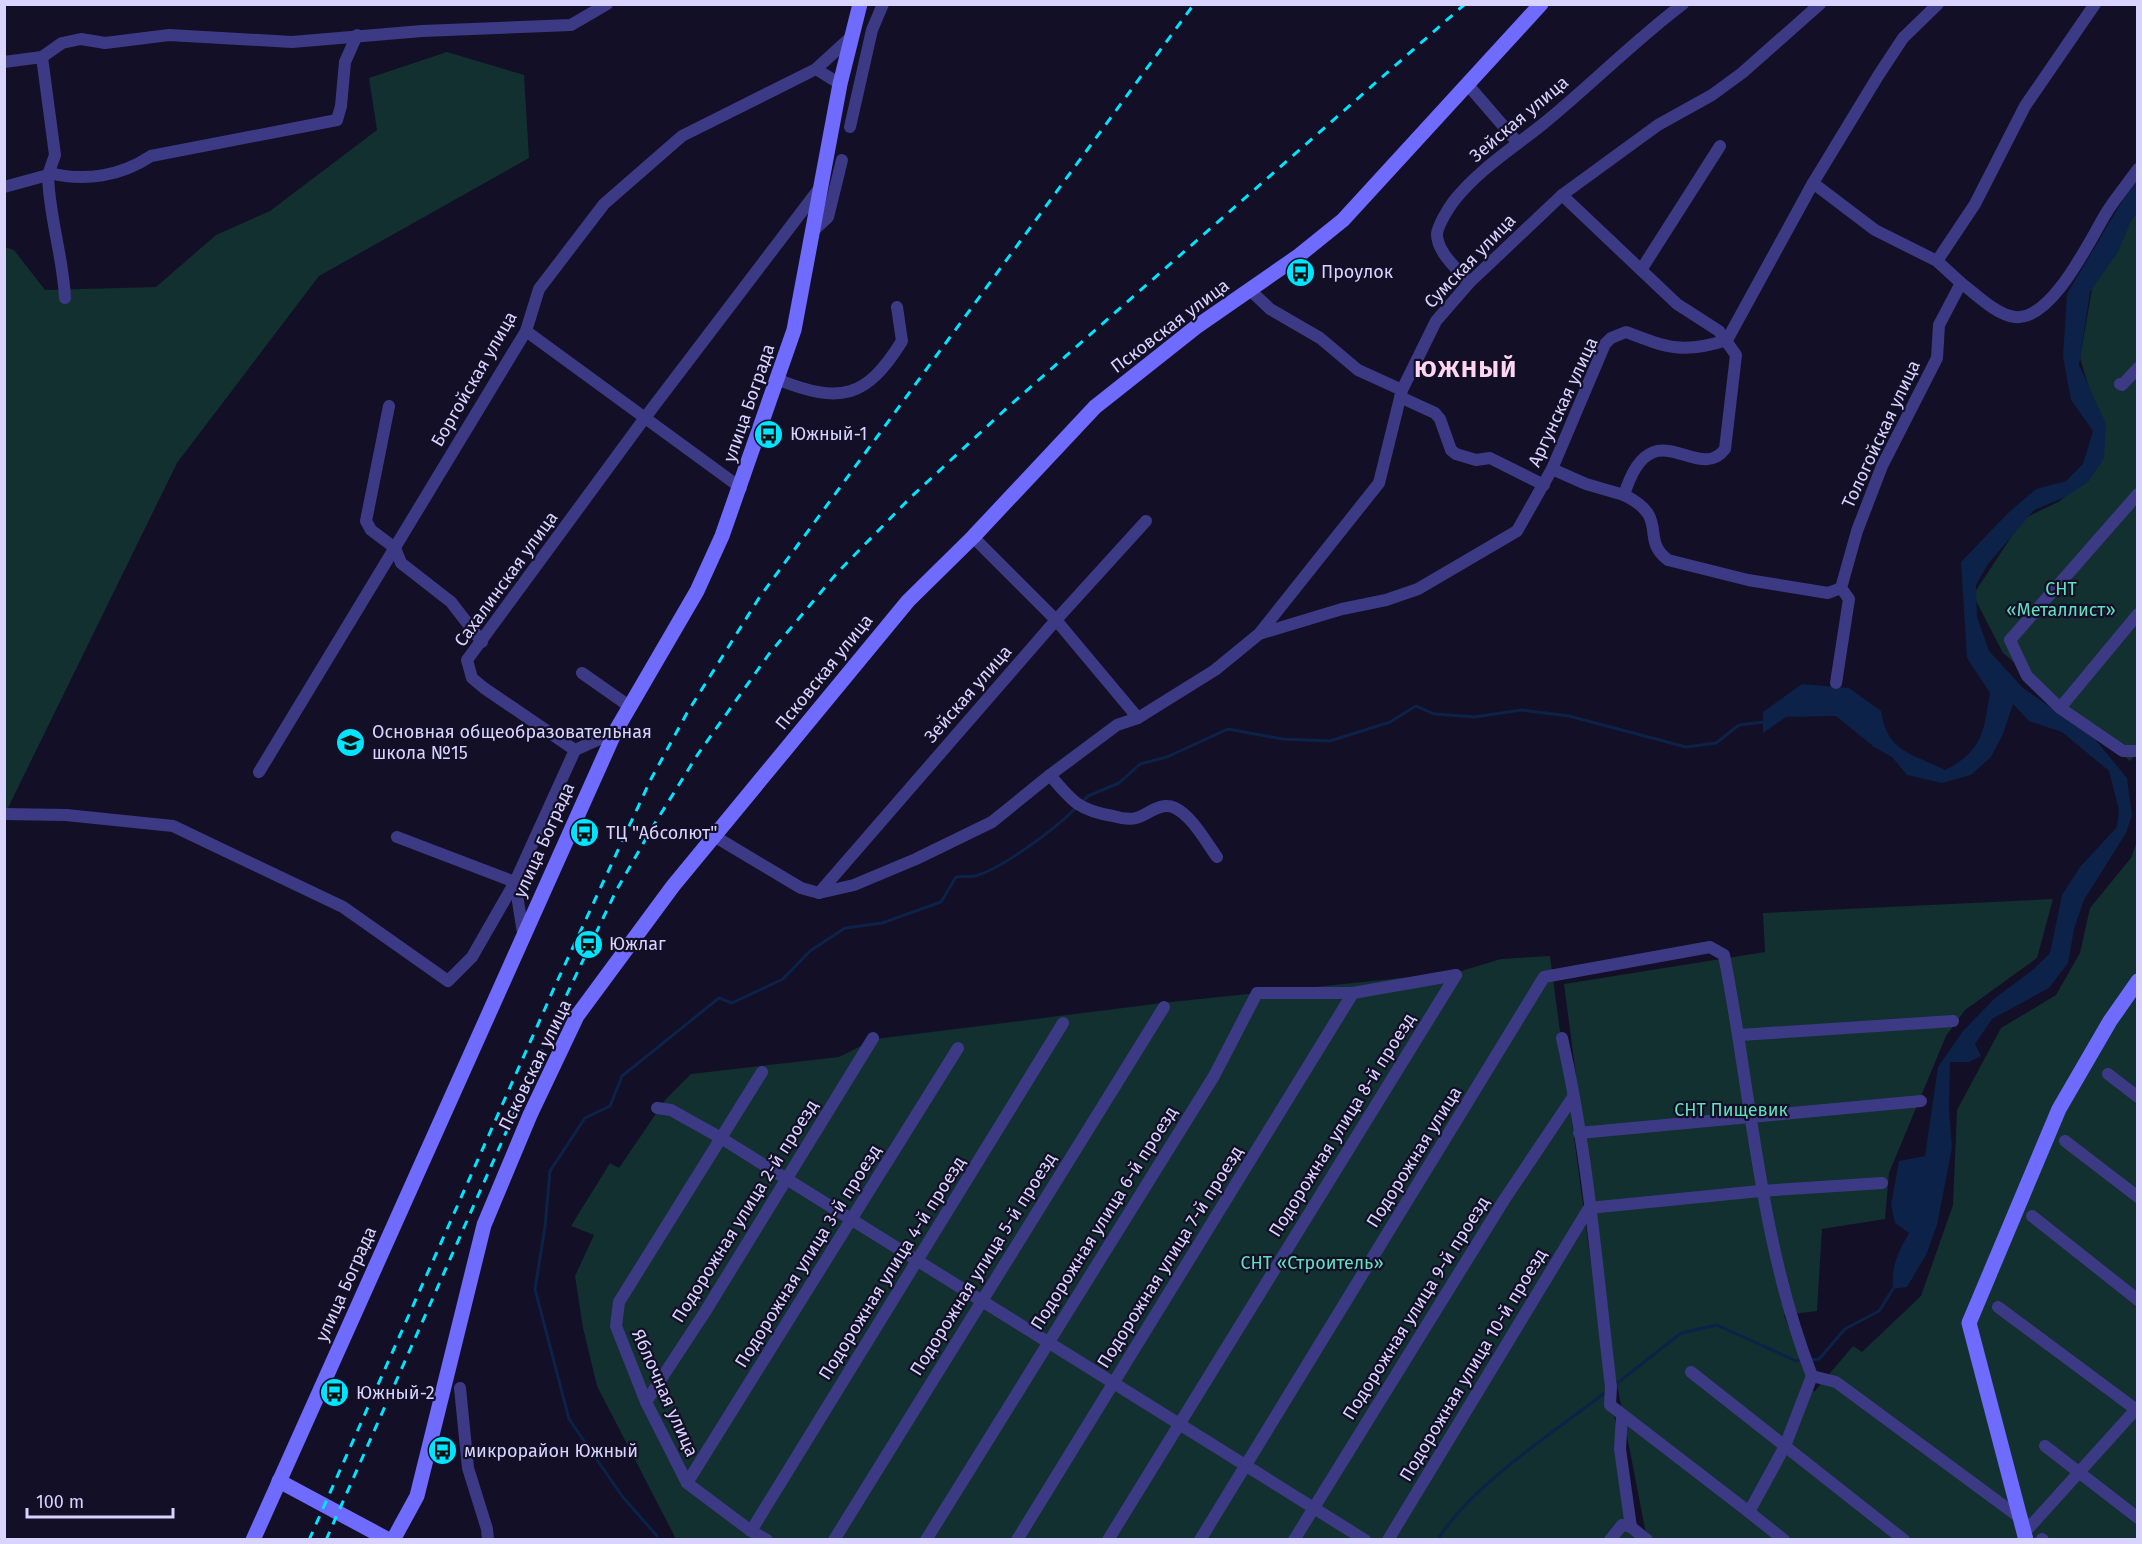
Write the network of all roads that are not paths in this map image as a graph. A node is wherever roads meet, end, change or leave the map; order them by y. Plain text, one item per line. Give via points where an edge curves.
1 (607, 4) edge
2 (860, 4) edge
3 (883, 4) edge
4 (1542, 4) edge
5 (1683, 4) edge
6 (1820, 4) edge
7 (1938, 4) edge
8 (2096, 4) edge
9 (357, 35) junction
10 (851, 37) junction
11 (42, 57) junction
12 (4, 62) edge
13 (816, 69) junction
14 (840, 84) junction
15 (1468, 85) junction
16 (850, 128) dead end
17 (1518, 142) junction
18 (1720, 146) dead end
19 (842, 160) dead end
20 (2138, 169) edge
21 (49, 174) junction
22 (1814, 183) junction
23 (822, 185) junction
24 (4, 187) edge
25 (1562, 195) junction
26 (813, 231) junction
27 (1937, 261) junction
28 (1641, 270) junction
29 (1469, 283) junction
30 (1961, 283) junction
31 (1250, 290) junction
32 (64, 298) dead end
33 (897, 307) dead end
34 (526, 331) junction
35 (1727, 340) junction
36 (2138, 368) edge
37 (778, 380) junction
38 (2120, 384) dead end
39 (1401, 393) junction
40 (389, 406) dead end
41 (644, 419) junction
42 (1552, 469) junction
43 (1544, 485) junction
44 (741, 488) junction
45 (2138, 494) edge
46 (1624, 495) junction
47 (1146, 521) dead end
48 (973, 537) junction
49 (395, 548) junction
50 (1841, 588) junction
51 (2138, 614) edge
52 (1056, 621) junction
53 (1259, 634) junction
54 (482, 642) junction
55 (582, 673) dead end
56 (1836, 683) dead end
57 (628, 706) junction
58 (2060, 708) junction
59 (1138, 718) junction
60 (615, 732) junction
61 (575, 750) junction
62 (2138, 751) edge
63 (259, 772) dead end
64 (1050, 775) junction
65 (4, 814) edge
66 (714, 836) junction
67 (397, 837) dead end
68 (1217, 857) dead end
69 (515, 882) junction
70 (819, 892) junction
71 (523, 933) junction
72 (2138, 981) edge
73 (1353, 993) junction
74 (1164, 1007) dead end
75 (1953, 1021) dead end
76 (1063, 1023) dead end
77 (1740, 1035) junction
78 (873, 1038) dead end
79 (1562, 1038) dead end
80 (958, 1048) dead end
81 (762, 1072) dead end
82 (2108, 1074) dead end
83 (1573, 1097) junction
84 (2138, 1097) edge
85 (1921, 1101) dead end
86 (657, 1108) dead end
87 (1748, 1116) junction
88 (1579, 1133) junction
89 (721, 1138) junction
90 (2065, 1141) dead end
91 (786, 1179) junction
92 (1882, 1183) dead end
93 (1760, 1191) junction
94 (2138, 1197) edge
95 (1589, 1208) junction
96 (2032, 1216) dead end
97 (852, 1221) junction
98 (918, 1260) junction
99 (982, 1300) junction
100 (2138, 1300) edge
101 (1998, 1307) dead end
102 (1047, 1344) junction
103 (1691, 1372) dead end
104 (1812, 1376) junction
105 (1113, 1383) junction
106 (460, 1388) dead end
107 (646, 1402) junction
108 (2137, 1409) edge
109 (1622, 1415) junction
110 (1180, 1422) junction
111 (1785, 1446) junction
112 (2045, 1446) dead end
113 (1246, 1464) junction
114 (2081, 1473) junction
115 (279, 1481) junction
116 (687, 1483) junction
117 (1313, 1507) junction
118 (1749, 1512) junction
119 (2138, 1518) edge
120 (1631, 1527) junction
121 (2025, 1530) edge
122 (751, 1531) junction
123 (253, 1539) edge
124 (391, 1539) edge
125 (488, 1539) edge
126 (767, 1539) edge
127 (834, 1539) edge
128 (926, 1539) edge
129 (1017, 1539) edge
130 (1108, 1539) edge
131 (1200, 1539) edge
132 (1294, 1539) edge
133 (1365, 1539) edge
134 (1388, 1539) edge
135 (1610, 1539) edge
136 (1647, 1539) edge
137 (1784, 1539) edge
138 (1904, 1539) edge

1 - 9 street via 571,25
2 - 10 street, улица Бограда
3 - 16 street
4 - 15 street, Псковская улица
5 - 17 street, Зейская улица
6 - 25 street, Сумская улица via 1742,73 1658,125
7 - 22 street via 1903,38
8 - 27 street via 2025,106 1975,204
9 - 11 street via 292,42 169,35 105,43 81,39 62,43
9 - 21 street via 345,62 336,120 151,156 134,167 112,173 72,179
10 - 13 street, Боргойская улица
10 - 14 street, улица Бограда
11 - 12 street
11 - 21 street via 55,156
13 - 14 street
13 - 34 street, Боргойская улица via 682,136 604,204 539,289
14 - 23 street, улица Бограда
15 - 17 street
15 - 31 street, Псковская улица via 1343,220
17 - 29 street, Зейская улица via 1452,202 1437,232 1444,254
18 - 28 street
19 - 26 street via 828,217
20 - 30 street via 2076,265 2049,300 2028,316 2005,314
21 - 24 street
21 - 32 street via 48,195 63,267
22 - 27 street via 1875,230
22 - 35 street
23 - 26 street, улица Бограда
23 - 41 street, Сахалинская улица
25 - 28 street
25 - 29 street, Сумская улица
26 - 37 street, улица Бограда via 794,330
27 - 30 street
28 - 35 street via 1677,304
29 - 39 street, Сумская улица via 1436,321
30 - 50 street, Тологойская улица via 1939,325 1937,357 1882,466
31 - 39 street via 1270,309 1320,338 1358,370
31 - 48 street, Псковская улица via 1196,327 1095,407
33 - 37 street via 902,341 878,375 862,388 831,395
34 - 41 street
34 - 49 street, Боргойская улица
35 - 42 street, Аргунская улица via 1702,348 1670,349 1626,332 1611,338 1605,344
35 - 46 street via 1736,355 1725,449 1709,459 1654,451 1645,454 1638,461
36 - 38 street
37 - 44 street, улица Бограда
39 - 43 street via 1435,413 1453,452 1476,460 1490,458
39 - 53 street, Сумская улица via 1379,483
40 - 49 street via 366,521 371,530
41 - 44 street
41 - 54 street, Сахалинская улица
42 - 43 street, Аргунская улица
42 - 46 street
43 - 53 street, Аргунская улица via 1517,531 1418,589
44 - 57 street, улица Бограда via 697,591
45 - 58 street via 2010,640 2027,676
46 - 50 street via 1647,509 1653,522 1655,546 1668,560 1748,580 1828,593
47 - 52 street, Зейская улица
48 - 52 street
48 - 66 street, Псковская улица via 908,601
49 - 54 street via 401,563 451,602
49 - 63 street, Боргойская улица
50 - 56 street, Тологойская улица via 1849,599
51 - 58 street
52 - 59 street
52 - 70 street, Зейская улица
53 - 59 street via 1215,670
54 - 61 street, Сахалинская улица via 467,660 472,678
55 - 57 street
57 - 60 street, улица Бограда
58 - 62 street via 2123,751
59 - 64 street via 1117,725
60 - 61 street
60 - 71 street, улица Бограда
61 - 69 street
64 - 68 street via 1071,801 1088,812 1128,819 1163,806 1174,807
64 - 70 street via 992,822 854,885
65 - 69 street via 66,815 173,826 343,907 448,981 472,957
66 - 70 street via 801,888
66 - 124 street, Псковская улица via 577,1016 530,1115 484,1225 417,1496
67 - 69 street
69 - 71 street
71 - 115 street, улица Бограда
72 - 121 street via 2059,1109 1969,1323
73 - 102 street, Подорожная улица 6-й проезд via 1257,993 1214,1076
73 - 105 street, Подорожная улица 7-й проезд
73 - 110 street, Подорожная улица 8-й проезд via 1456,975
74 - 99 street, Подорожная улица 5-й проезд
75 - 77 street
76 - 98 street, Подорожная улица 4-й проезд
77 - 87 street
77 - 113 street, Подорожная улица via 1724,955 1710,947 1544,978
78 - 91 street, Подорожная улица 2-й проезд
79 - 83 street
80 - 97 street, Подорожная улица 3-й проезд
81 - 89 street
82 - 84 street
83 - 88 street
83 - 117 street, Подорожная улица 9-й проезд via 1504,1200
85 - 87 street
86 - 89 street via 671,1110
87 - 88 street
87 - 93 street
88 - 95 street
89 - 91 street
89 - 107 street, Яблочная улица via 619,1302 616,1326
90 - 94 street
91 - 97 street
91 - 107 street, Подорожная улица 2-й проезд
92 - 93 street
93 - 95 street
93 - 104 street via 1776,1265
95 - 109 street via 1610,1405
95 - 134 street, Подорожная улица 10-й проезд
96 - 100 street
97 - 98 street
97 - 116 street, Подорожная улица 3-й проезд
98 - 99 street
98 - 122 street, Подорожная улица 4-й проезд
99 - 102 street
99 - 127 street, Подорожная улица 5-й проезд
101 - 108 street
102 - 105 street
102 - 128 street, Подорожная улица 6-й проезд
103 - 111 street
104 - 111 street
104 - 121 street via 1836,1382
105 - 110 street
105 - 129 street, Подорожная улица 7-й проезд
106 - 125 street via 468,1468
107 - 116 street, Яблочная улица
108 - 114 street
109 - 118 street
109 - 120 street via 1620,1449
110 - 113 street
110 - 130 street, Подорожная улица 8-й проезд
111 - 118 street
111 - 138 street
112 - 114 street
113 - 117 street
113 - 131 street, Подорожная улица
114 - 119 street
114 - 121 street
115 - 123 street, улица Бограда
115 - 124 street
116 - 122 street, Яблочная улица
117 - 132 street, Подорожная улица 9-й проезд
117 - 133 street
118 - 137 street
120 - 135 street via 1622,1525
120 - 136 street
122 - 126 street, Яблочная улица

